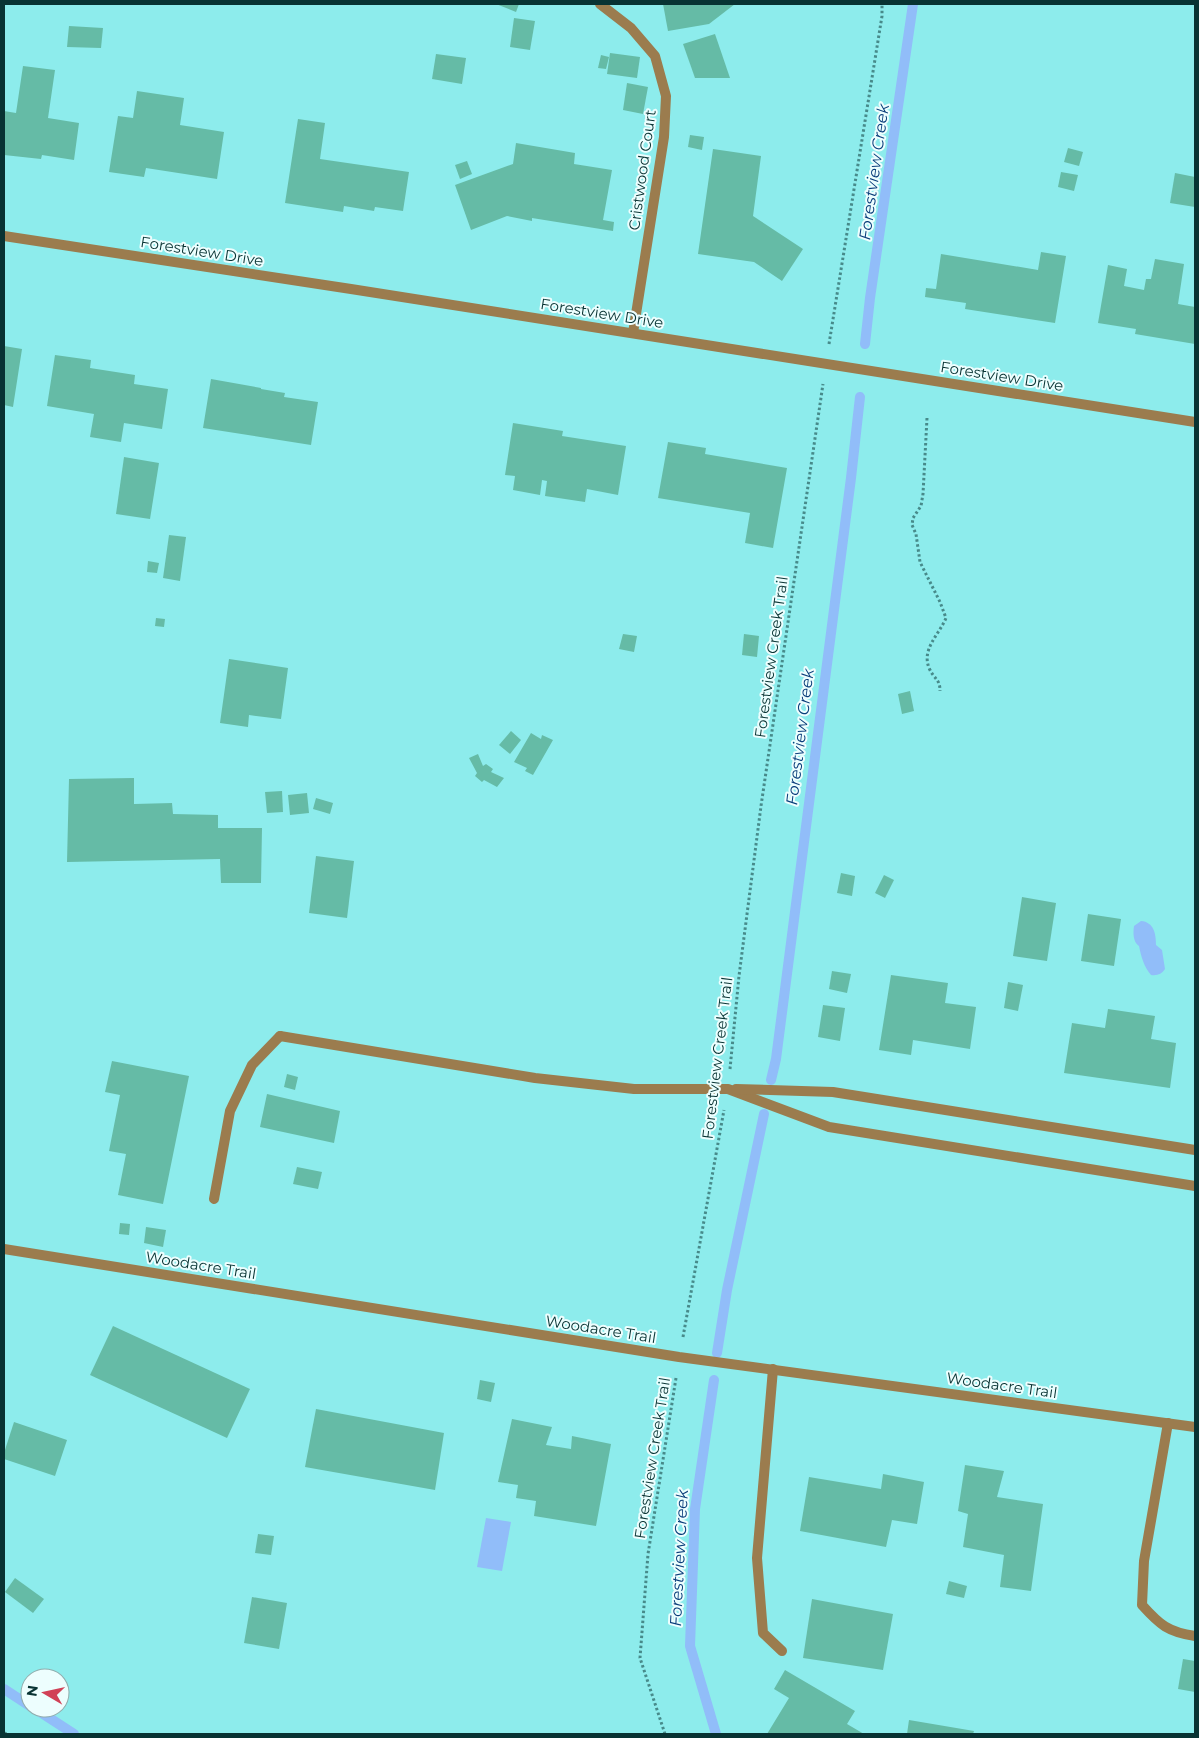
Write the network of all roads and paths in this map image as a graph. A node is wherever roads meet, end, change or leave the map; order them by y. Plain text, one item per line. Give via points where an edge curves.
1 (600, 4) edge
2 (882, 4) edge
3 (4, 236) edge
4 (633, 333) junction
5 (829, 346) dead end
6 (823, 381) dead end
7 (927, 418) dead end
8 (1195, 422) edge
9 (940, 692) dead end
10 (728, 1089) junction
11 (1195, 1150) edge
12 (1195, 1186) edge
13 (214, 1199) dead end
14 (4, 1249) edge
15 (679, 1357) junction
16 (773, 1369) junction
17 (1168, 1423) junction
18 (1195, 1427) edge
19 (1195, 1636) edge
20 (782, 1651) dead end
21 (665, 1734) edge

1 - 4 street, Cristwood Court via 631,28 655,56 666,96 664,137
2 - 5 path
3 - 4 street, Forestview Drive
4 - 8 street, Forestview Drive
6 - 10 path, Forestview Creek Trail via 761,806
7 - 9 path via 923,494 912,525 920,562 946,618 931,642 926,658 940,683
10 - 11 street via 833,1092
10 - 12 street via 829,1128
10 - 13 street via 634,1089 535,1078 280,1036 252,1065 230,1111
10 - 15 path, Forestview Creek Trail
14 - 15 street, Woodacre Trail
15 - 16 street, Woodacre Trail
15 - 21 path, Forestview Creek Trail via 648,1554 640,1658
16 - 17 street, Woodacre Trail
16 - 20 street via 757,1558 764,1633
17 - 18 street, Woodacre Trail
17 - 19 street via 1144,1561 1142,1605 1160,1625

